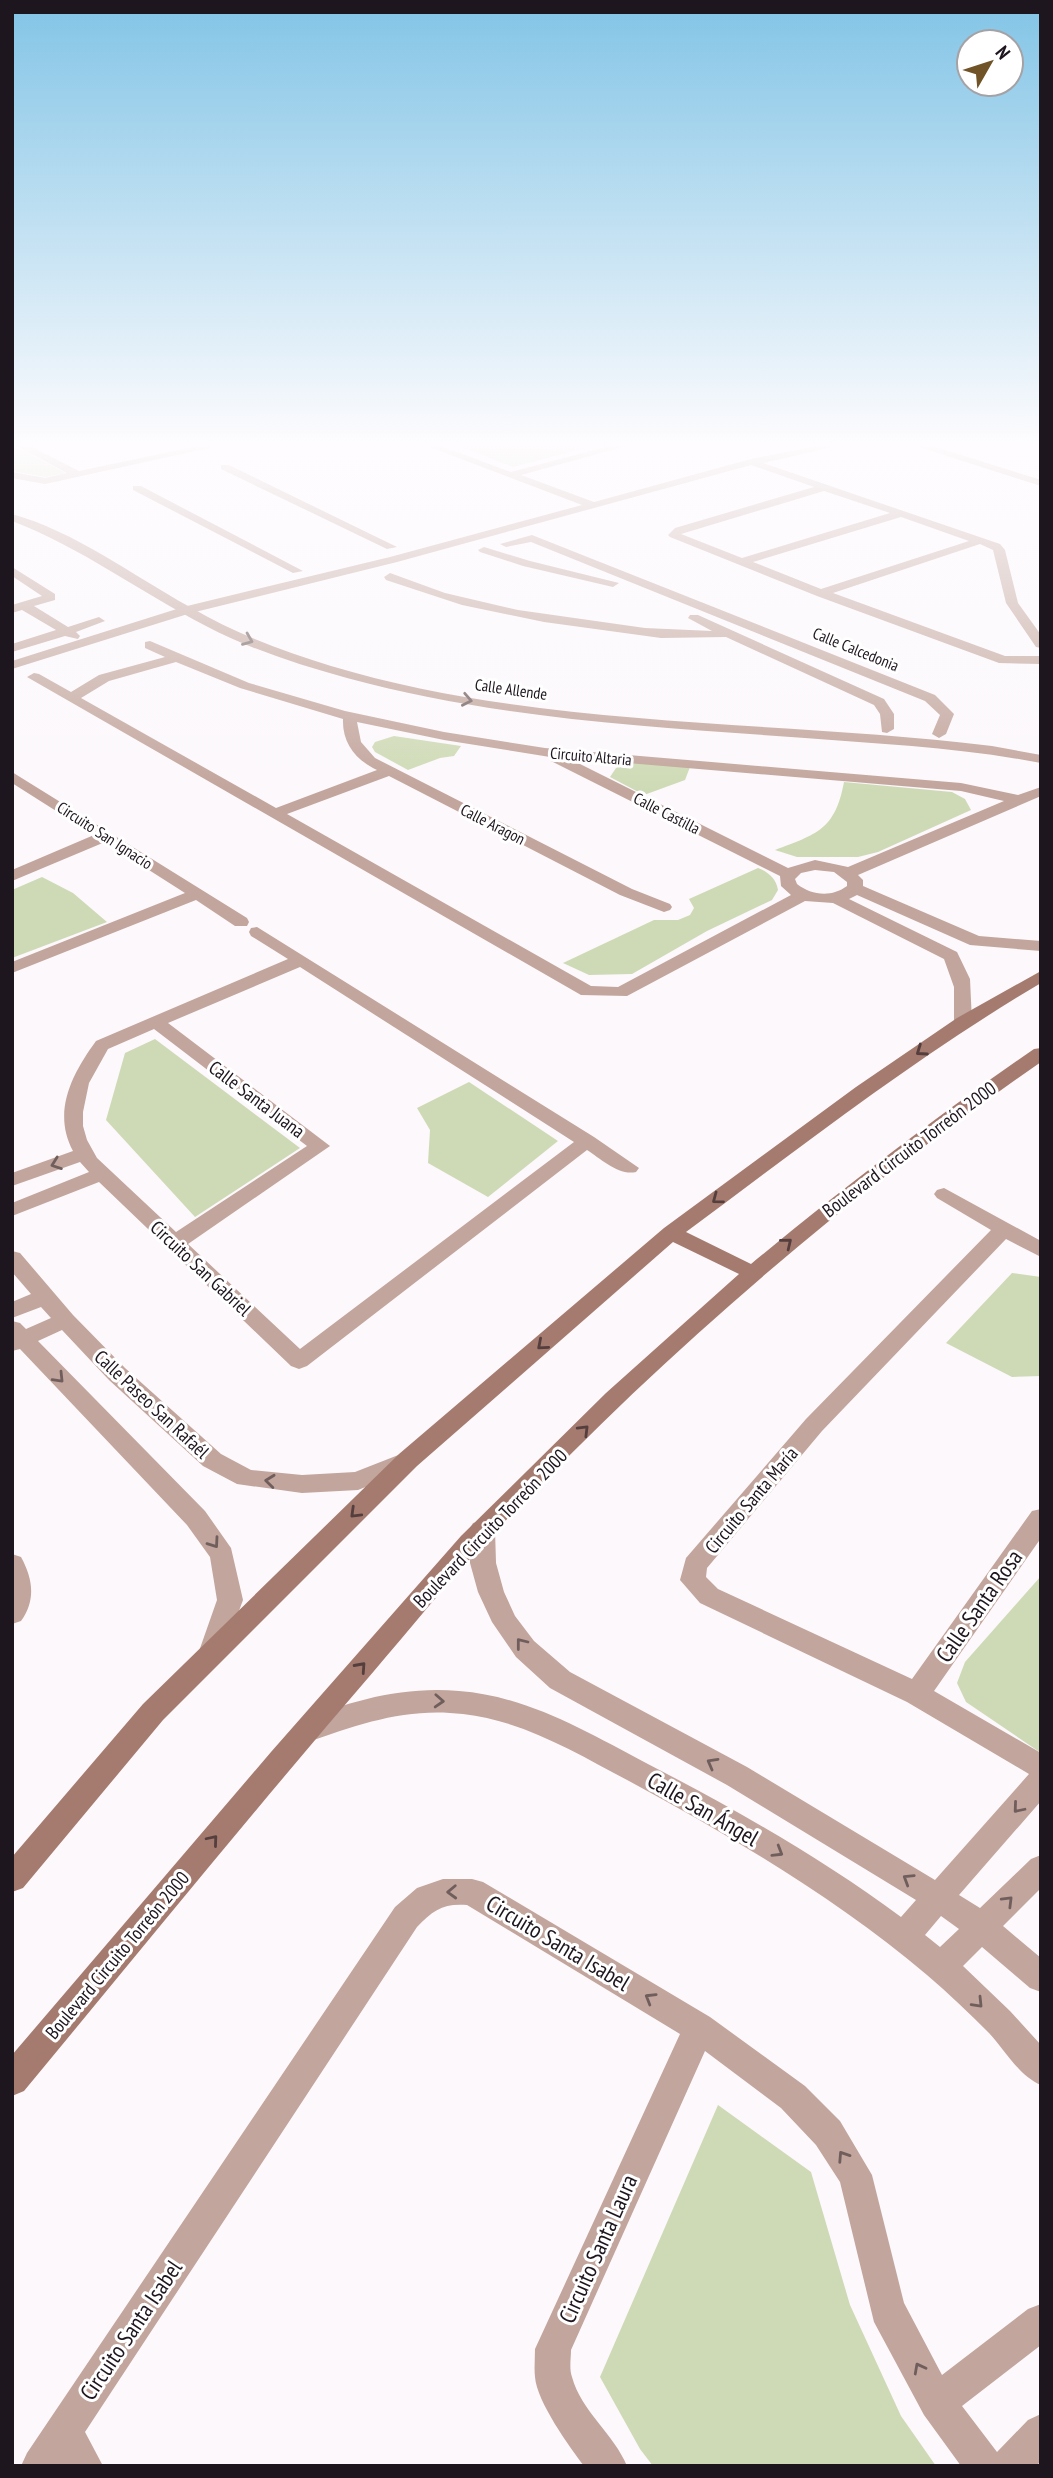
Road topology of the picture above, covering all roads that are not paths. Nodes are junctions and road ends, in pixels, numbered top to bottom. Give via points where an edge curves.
1 (101, 562) edge
2 (129, 562) edge
3 (280, 562) edge
4 (333, 562) edge
5 (379, 562) edge
6 (520, 562) edge
7 (589, 562) edge
8 (740, 562) edge
9 (916, 562) edge
10 (1002, 562) edge
11 (12, 570) edge
12 (145, 571) dead end
13 (298, 571) junction
14 (625, 576) junction
15 (390, 577) dead end
16 (610, 581) junction
17 (821, 593) junction
18 (172, 602) junction
19 (190, 604) junction
20 (207, 606) junction
21 (16, 609) edge
22 (751, 626) junction
23 (65, 631) junction
24 (728, 633) junction
25 (51, 636) junction
26 (83, 641) junction
27 (1041, 644) edge
28 (150, 645) dead end
29 (66, 646) junction
30 (12, 648) edge
31 (176, 658) junction
32 (1041, 660) edge
33 (12, 665) edge
34 (34, 677) dead end
35 (71, 698) junction
36 (350, 717) junction
37 (887, 729) junction
38 (939, 734) junction
39 (1041, 749) edge
40 (545, 752) junction
41 (1041, 759) edge
42 (389, 772) junction
43 (16, 781) edge
44 (1041, 790) edge
45 (1018, 800) junction
46 (274, 814) junction
47 (106, 836) junction
48 (789, 874) junction
49 (12, 876) edge
50 (851, 880) junction
51 (197, 894) junction
52 (804, 895) junction
53 (835, 898) junction
54 (664, 907) dead end
55 (906, 912) junction
56 (886, 922) junction
57 (976, 941) junction
58 (1041, 946) edge
59 (951, 956) junction
60 (301, 960) junction
61 (12, 968) edge
62 (1041, 975) edge
63 (154, 1021) junction
64 (963, 1021) junction
65 (1041, 1053) edge
66 (587, 1141) junction
67 (84, 1154) junction
68 (629, 1168) dead end
69 (103, 1174) junction
70 (12, 1180) edge
71 (944, 1194) dead end
72 (12, 1210) edge
73 (1004, 1229) junction
74 (671, 1233) junction
75 (174, 1243) junction
76 (1041, 1250) edge
77 (12, 1258) edge
78 (751, 1272) junction
79 (44, 1297) junction
80 (12, 1311) edge
81 (65, 1320) junction
82 (15, 1337) edge
83 (408, 1460) junction
84 (1041, 1518) edge
85 (482, 1530) junction
86 (12, 1564) edge
87 (12, 1614) edge
88 (211, 1654) junction
89 (917, 1694) junction
90 (303, 1733) junction
91 (1041, 1767) edge
92 (1041, 1781) edge
93 (1041, 1868) edge
94 (12, 1879) edge
95 (937, 1897) junction
96 (982, 1927) junction
97 (904, 1936) junction
98 (942, 1966) junction
99 (1041, 1978) edge
100 (699, 2028) junction
101 (1041, 2069) edge
102 (12, 2080) edge
103 (1041, 2322) edge
104 (937, 2402) junction
105 (62, 2432) junction
106 (1041, 2433) edge
107 (40, 2466) edge
108 (83, 2466) edge
109 (608, 2466) edge
110 (984, 2466) edge
111 (1010, 2466) edge

1 - 18 street, Calle Allende
2 - 12 street
3 - 13 street
4 - 13 street
5 - 20 street
6 - 16 street, Calle Calcedonia
7 - 14 street, Calle Calcedonia
8 - 17 street
9 - 17 street
10 - 27 street via 1012,603
11 - 21 street via 51,597
13 - 19 street
14 - 16 street
14 - 22 street, Calle Calcedonia
15 - 24 street via 443,597 554,621 678,635
16 - 24 street, Calle Calcedonia
17 - 32 street via 1004,660
18 - 19 street, Calle Allende
18 - 23 street
19 - 20 street, Calle Allende
19 - 26 street
19 -> 41 street, Calle Allende via 249,641 338,671 483,703 591,717 967,747
20 - 37 street, Calle Allende via 309,649 421,679 627,709
21 - 23 street
21 - 25 street
22 - 24 street
22 - 38 street, Calle Calcedonia via 930,698 947,714
23 - 25 street
23 - 26 street
24 - 37 street, Calle Calcedonia via 879,702 887,714
25 - 29 street
25 - 30 street
26 - 29 street
28 - 31 street, Circuito Altaria
29 - 33 street
31 - 35 street via 126,670
31 - 36 street, Circuito Altaria via 271,695
34 - 35 street
35 - 46 street
36 - 40 street, Circuito Altaria
36 - 42 street, Calle Aragon via 348,732 358,750
37 - 38 street, Calle Allende
38 - 39 street, Calle Allende
40 - 45 street, Circuito Altaria via 961,788
40 - 48 street, Calle Castilla
42 - 46 street
42 - 54 street, Calle Aragon
43 - 47 street, Circuito San Ignacio
44 - 45 street
45 - 50 street
46 - 52 street via 575,986 601,993 621,992
47 - 49 street
47 - 51 street, Circuito San Ignacio
48 - 50 street via 815,865 838,868
48 - 52 street via 789,886
50 - 53 street via 844,896
50 - 55 street
51 - 60 street, Circuito San Ignacio
51 - 61 street
52 - 53 street
53 - 56 street
55 - 56 street
55 - 57 street
56 - 59 street
57 - 58 street
57 - 59 street
59 - 64 street via 965,985
60 - 63 street, Circuito San Gabriel
60 - 66 street
62 - 64 main road
63 - 67 street, Circuito San Gabriel via 102,1045 86,1065 73,1120
63 - 75 street, Calle Santa Juana via 320,1146
64 -> 74 main road
78 -> 65 main road, Boulevard Circuito Torreón 2000 via 972,1098
66 - 68 street
66 - 75 street, Circuito San Gabriel via 299,1361
67 - 69 street, Circuito San Gabriel
67 -> 70 street
69 - 72 street
69 - 75 street, Circuito San Gabriel
71 - 73 street
73 - 76 street
73 - 89 street, Circuito Santa María via 814,1425 692,1570 693,1580 709,1596
74 - 78 main road
74 -> 83 main road
77 - 79 street, Calle Paseo San Rafaél
85 -> 78 main road, Boulevard Circuito Torreón 2000
79 - 80 street
79 - 81 street, Calle Paseo San Rafaél
81 - 82 street
83 -> 81 street, Calle Paseo San Rafaél via 358,1481 302,1484 246,1478 212,1460
82 -> 88 street via 196,1518 222,1555 230,1600
83 -> 88 main road
84 - 89 street, Calle Santa Rosa
90 -> 85 main road, Boulevard Circuito Torreón 2000
95 -> 85 street via 737,1776 560,1680 525,1649 505,1622 483,1563
86 - 87 street via 20,1586 18,1608
88 - 94 main road via 153,1712
89 - 91 street, Circuito Santa María
90 -> 97 street, Calle San Ángel via 344,1714 425,1700 484,1705 525,1717 696,1802
102 -> 90 main road, Boulevard Circuito Torreón 2000
92 -> 95 street
96 -> 93 street
95 - 96 street
95 - 97 street
96 - 98 street
96 - 99 street
97 - 98 street, Calle San Ángel
98 -> 101 street, Calle San Ángel
104 -> 100 street, Circuito Santa Isabel via 887,2309 855,2175 828,2133 793,2097
100 -> 105 street, Circuito Santa Isabel via 472,1892 447,1890 420,1902 398,1928
100 - 109 street, Circuito Santa Laura via 553,2349 553,2379 577,2426
103 - 104 street
104 - 110 street, Circuito Santa Isabel
105 - 107 street, Circuito Santa Isabel
105 - 108 street
106 - 111 street

